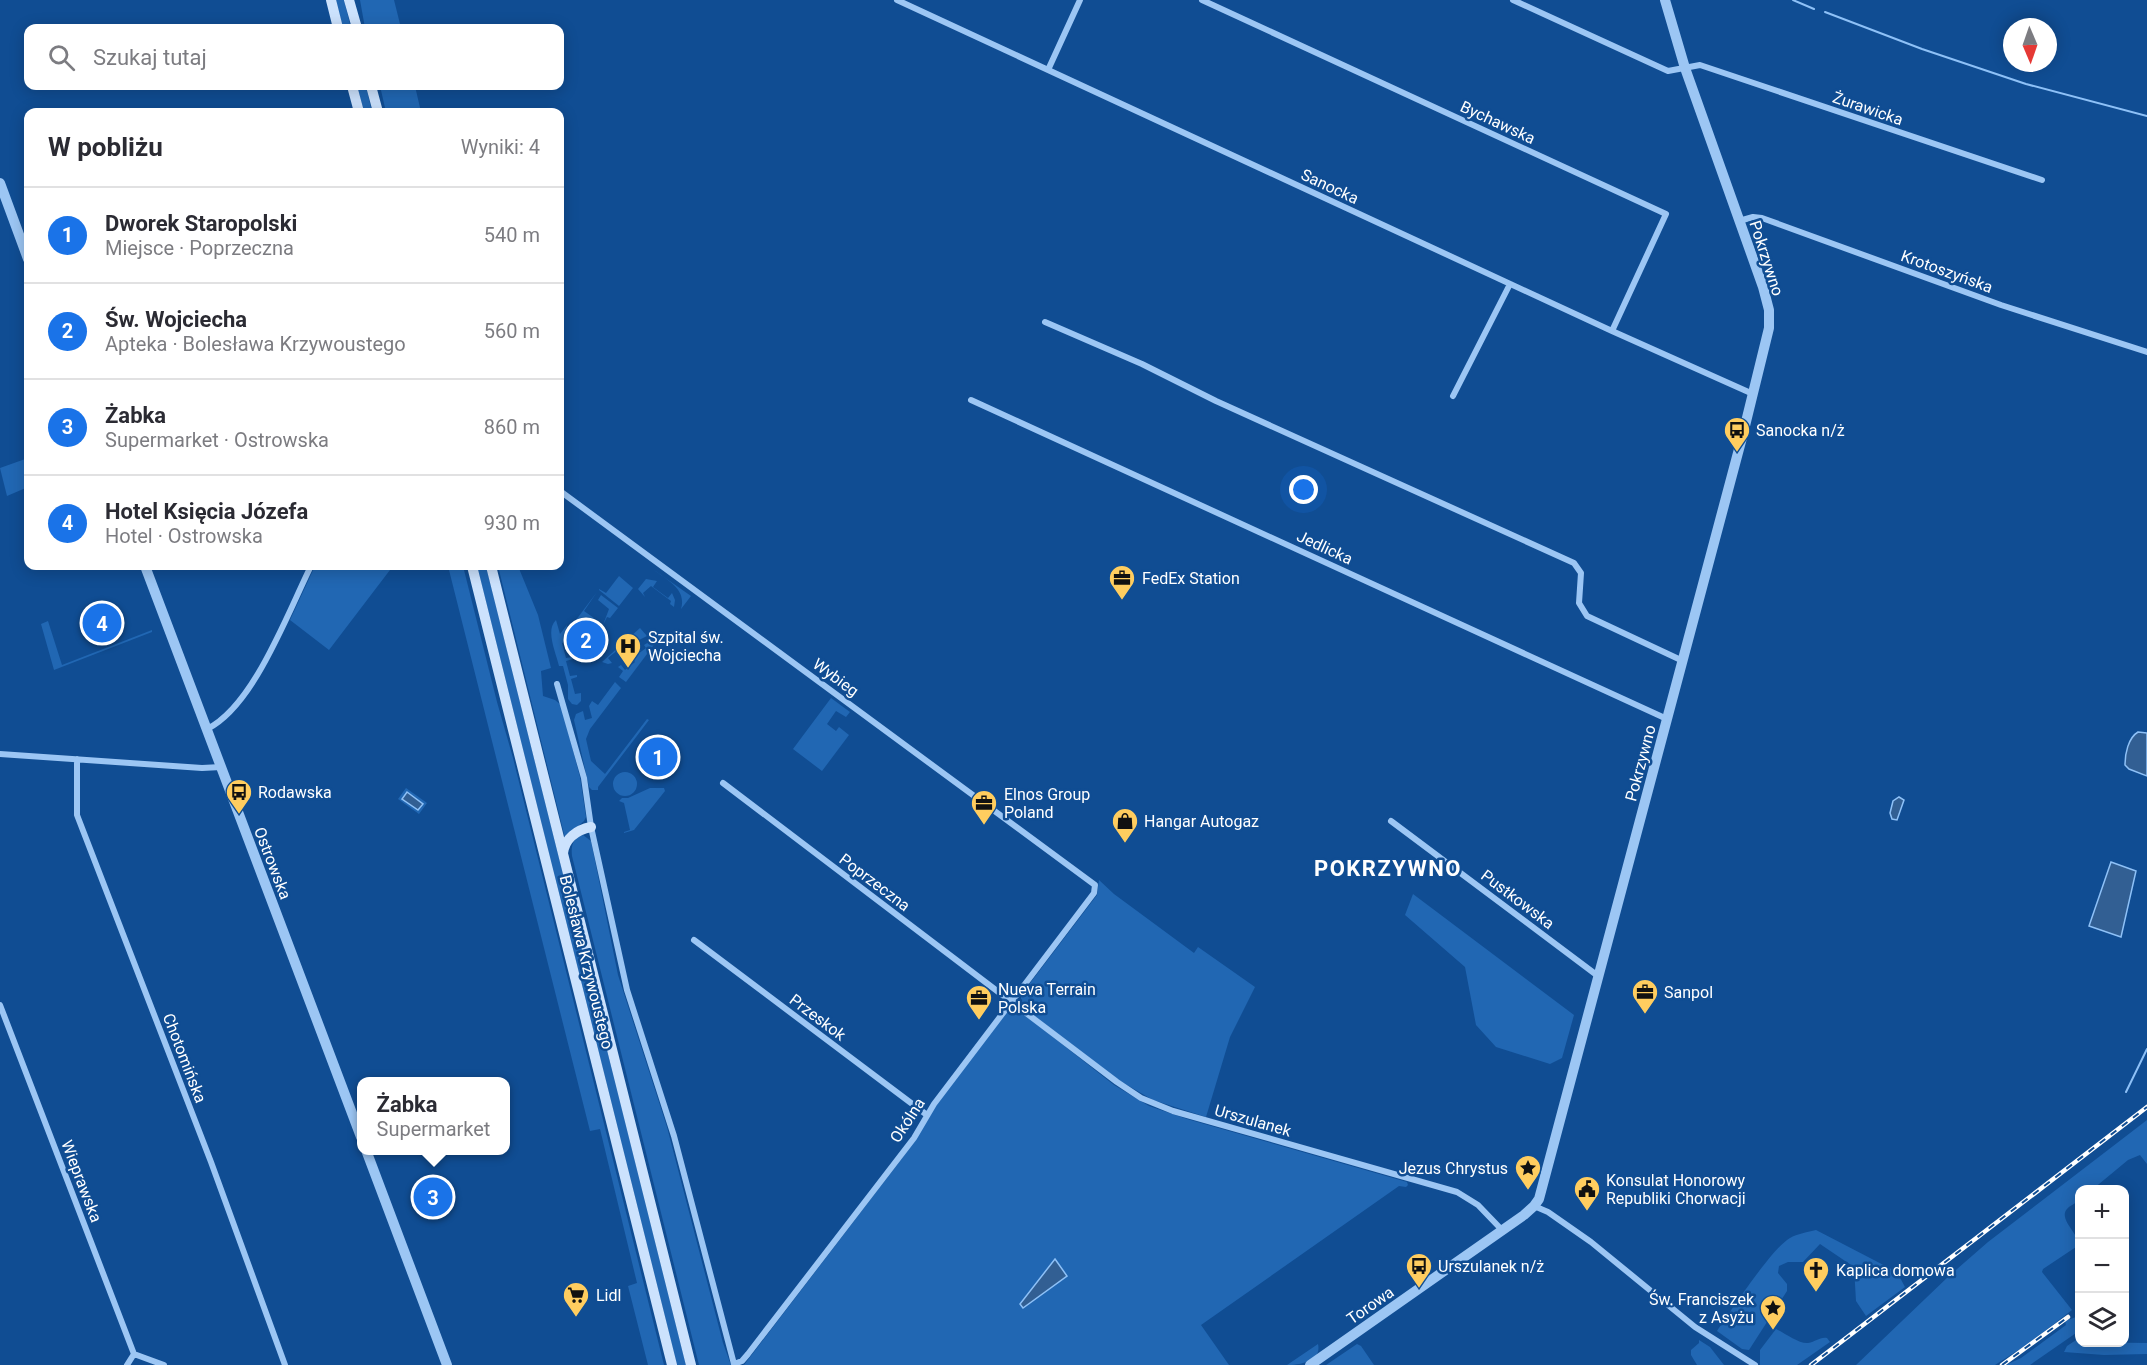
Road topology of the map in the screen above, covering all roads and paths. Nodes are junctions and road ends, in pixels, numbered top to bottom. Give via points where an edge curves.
1 (331, 0) edge
2 (350, 0) edge
3 (897, 0) edge
4 (1080, 0) edge
5 (1202, 0) edge
6 (1513, 0) edge
7 (1665, 0) edge
8 (337, 24) edge
9 (356, 24) edge
10 (1684, 68) junction
11 (1048, 70) junction
12 (353, 90) edge
13 (372, 90) edge
14 (358, 108) edge
15 (377, 108) edge
16 (2042, 180) dead end
17 (0, 183) edge
18 (1739, 220) junction
19 (24, 248) edge
20 (1510, 284) junction
21 (1045, 322) dead end
22 (1612, 331) junction
23 (2147, 352) edge
24 (1753, 394) junction
25 (1453, 396) dead end
26 (971, 400) dead end
27 (564, 494) edge
28 (147, 570) edge
29 (309, 570) edge
30 (473, 570) edge
31 (492, 570) edge
32 (1683, 661) junction
33 (557, 684) dead end
34 (1667, 719) junction
35 (207, 729) junction
36 (0, 754) edge
37 (77, 759) junction
38 (221, 767) junction
39 (723, 783) dead end
40 (1391, 821) dead end
41 (591, 827) junction
42 (563, 853) junction
43 (1095, 885) joint
44 (694, 940) dead end
45 (1599, 976) junction
46 (1011, 1002) junction
47 (0, 1005) edge
48 (927, 1115) junction
49 (357, 1126) edge
50 (368, 1155) edge
51 (1534, 1206) junction
52 (1502, 1230) junction
53 (134, 1354) junction
54 (734, 1364) edge
55 (127, 1365) edge
56 (164, 1365) edge
57 (285, 1365) edge
58 (447, 1365) edge
59 (672, 1365) edge
60 (691, 1365) edge
61 (1310, 1365) edge
62 (1755, 1365) edge

1 - 8 main road
2 - 9 main road
3 - 11 street, Sanocka
4 - 11 street
5 - 22 street, Bychawska via 1666,214
6 - 10 street via 1668,71
7 - 10 street, Pokrzywno
10 - 16 street, Żurawicka via 1700,65
10 - 18 street, Pokrzywno
11 - 20 street, Sanocka
12 - 14 main road
13 - 15 main road
17 - 19 street
18 - 23 street, Krotoszyńska via 1762,219 2001,305
18 - 24 street, Pokrzywno via 1770,318
20 - 22 street, Sanocka
20 - 25 street
21 - 32 street via 1574,563 1581,573 1579,603 1587,616
22 - 24 street, Sanocka
24 - 32 street, Pokrzywno
26 - 34 street, Jedlicka
27 - 43 street, Wybieg
28 - 35 street, Ostrowska
29 - 35 street via 258,674 225,718
30 - 59 main road, Bolesława Krzywoustego
31 - 42 main road, Bolesława Krzywoustego
32 - 34 street, Pokrzywno
33 - 41 street, Bolesława Krzywoustego via 584,778
34 - 45 street, Pokrzywno
35 - 38 street, Ostrowska
36 - 37 street
37 - 38 street
37 - 57 street, Chotomińska via 77,814
38 - 49 street, Ostrowska
39 - 46 street, Poprzeczna
40 - 45 street, Pustkowska
41 - 42 main road via 568,839
41 - 54 street, Bolesława Krzywoustego via 627,990 674,1136
42 - 60 main road, Bolesława Krzywoustego
43 - 46 street, Okólna via 1094,893
44 - 48 street, Przeskok
45 - 51 street, Pokrzywno via 1541,1194
46 - 48 street, Okólna
46 - 52 street, Urszulanek via 1117,1082 1153,1104 1457,1192 1478,1205
47 - 53 street, Wieprawska
48 - 54 street, Okólna via 914,1138 755,1345 742,1361
50 - 58 street
51 - 52 street, Torowa
51 - 62 street via 1591,1242 1688,1321
52 - 61 street, Torowa
53 - 55 street
53 - 56 street

